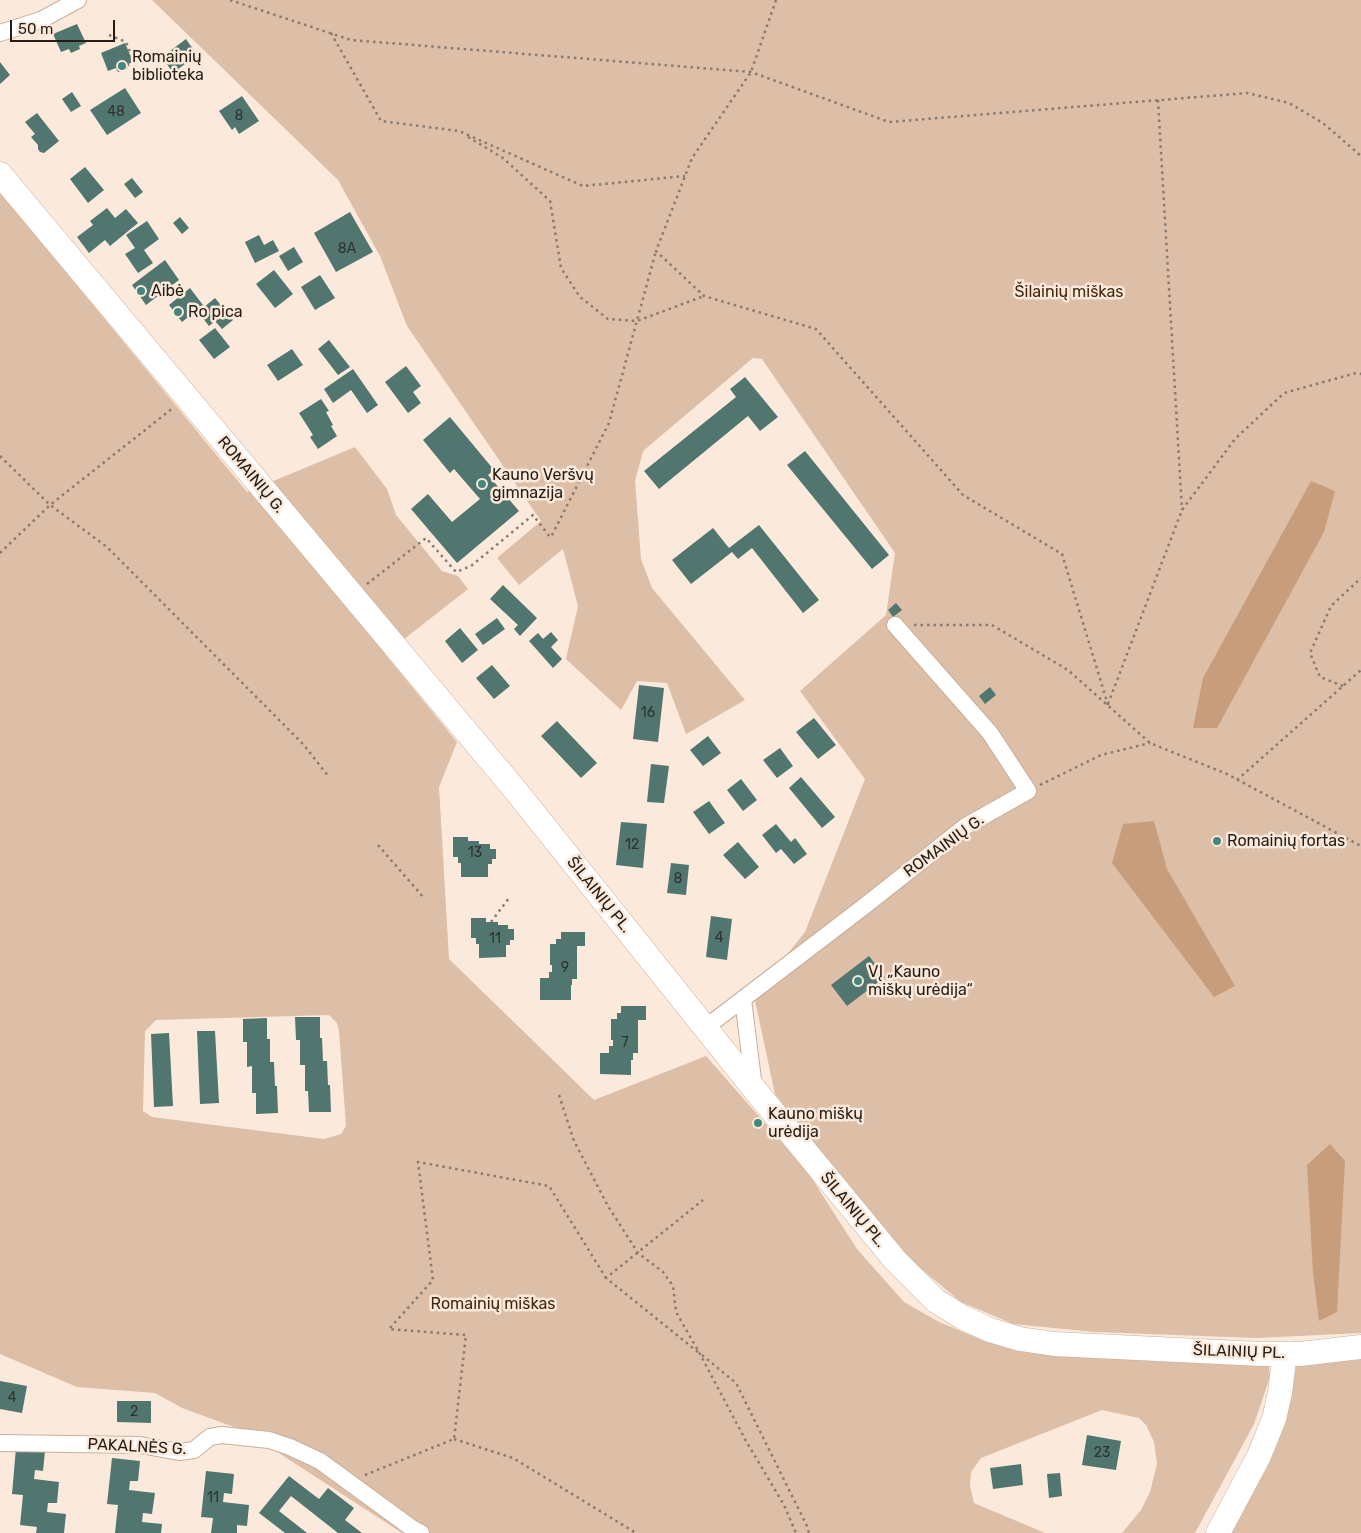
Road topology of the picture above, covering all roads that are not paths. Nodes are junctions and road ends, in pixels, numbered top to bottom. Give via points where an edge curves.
1 (78, 0) edge
2 (0, 33) edge
3 (0, 174) edge
4 (895, 625) road end
5 (503, 776) joint
6 (743, 999) junction
7 (705, 1028) junction
8 (755, 1090) junction
9 (1361, 1347) edge
10 (1283, 1354) junction
11 (0, 1443) edge
12 (421, 1533) edge
13 (1218, 1533) edge

1 - 2 street via 41,20
3 - 5 main road, ROMAINIŲ G.
4 - 6 street, ROMAINIŲ G. via 990,733 1028,791 966,826
5 - 7 main road, ŠILAINIŲ PL.
6 - 7 street, ROMAINIŲ G.
6 - 8 street
7 - 8 main road, ŠILAINIŲ PL.
8 - 10 main road, ŠILAINIŲ PL. via 895,1260 936,1301 962,1317 1020,1339 1054,1344
9 - 10 main road, ŠILAINIŲ PL.
10 - 13 main road via 1274,1419 1259,1456
11 - 12 street, PAKALNĖS G. via 140,1445 179,1452 194,1450 210,1437 222,1435 269,1440 320,1461

